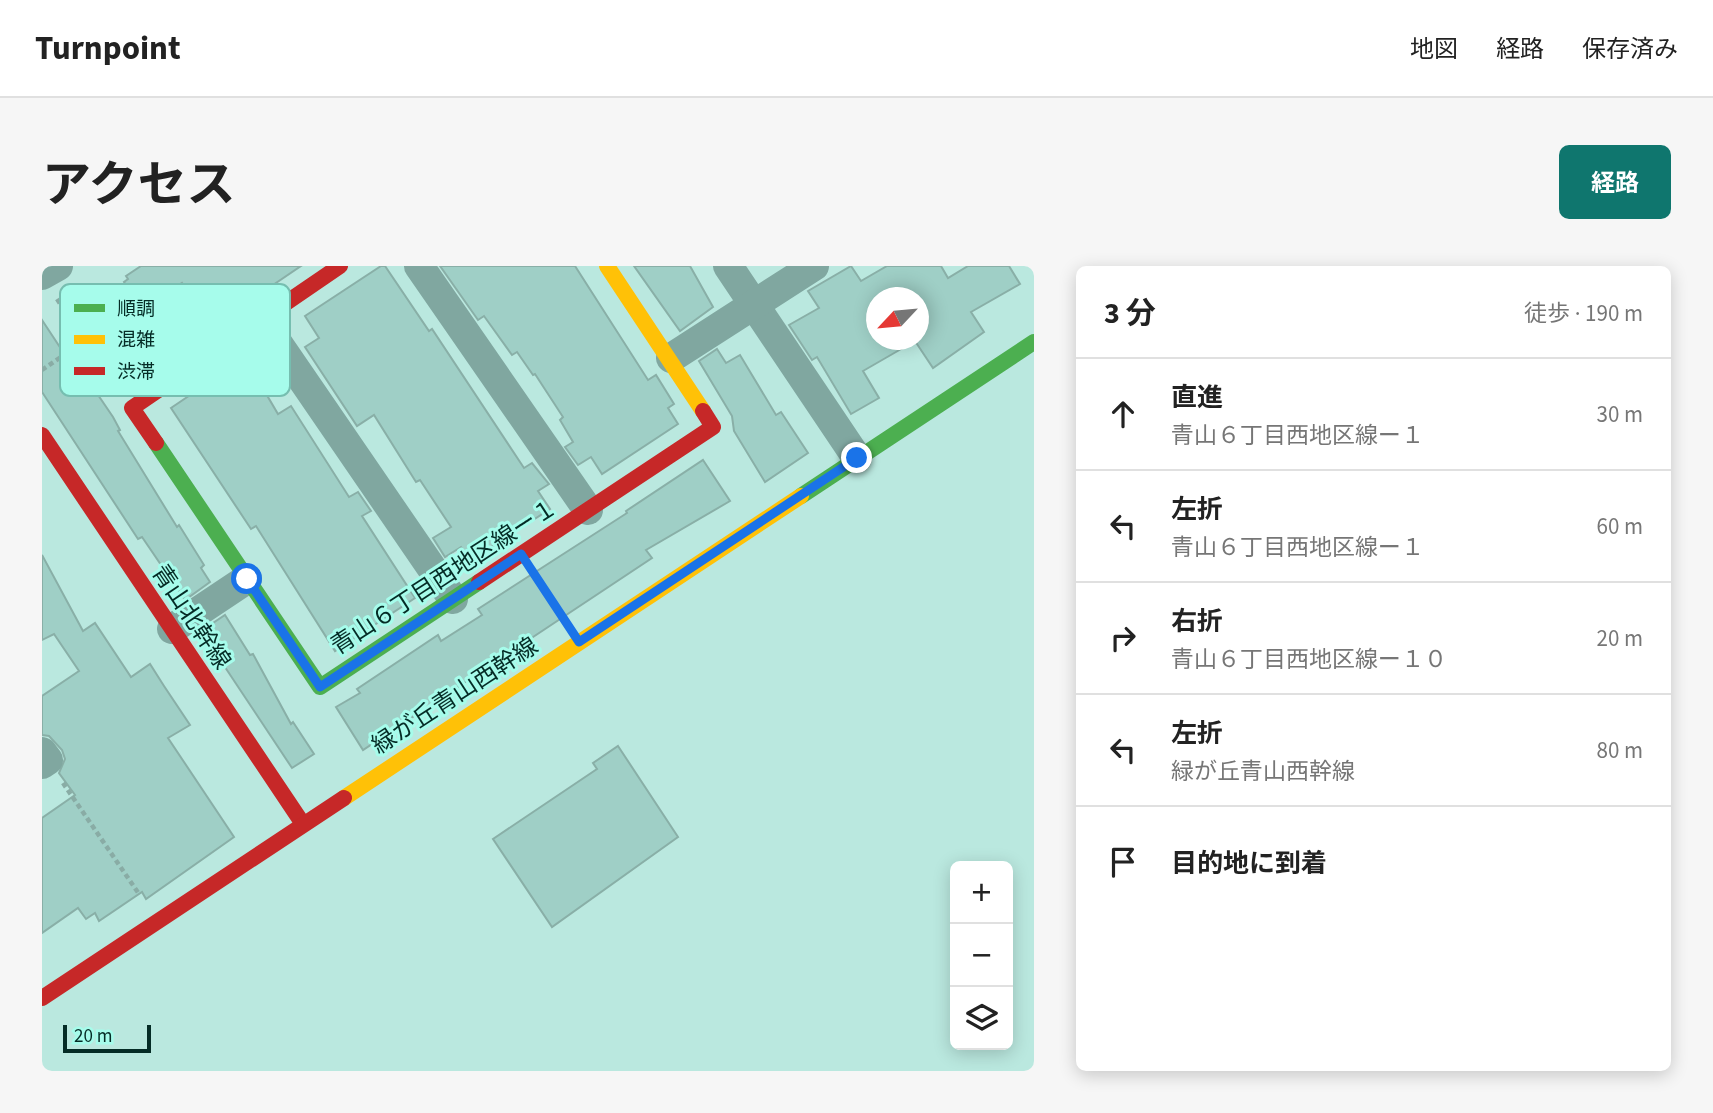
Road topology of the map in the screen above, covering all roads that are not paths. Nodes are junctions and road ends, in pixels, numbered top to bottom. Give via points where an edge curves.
1 (58, 266) edge
2 (340, 266) edge
3 (419, 266) edge
4 (607, 266) edge
5 (728, 266) edge
6 (814, 266) edge
7 (42, 275) edge
8 (290, 300) edge
9 (754, 305) junction
10 (1034, 342) edge
11 (671, 358) junction
12 (290, 361) edge
13 (149, 396) edge
14 (42, 435) edge
15 (857, 458) junction
16 (588, 510) junction
17 (247, 579) junction
18 (453, 599) junction
19 (172, 629) junction
20 (303, 824) junction
21 (42, 998) edge

1 - 7 street
2 - 8 street
3 - 16 street
4 - 11 street, 青山６丁目西地区線ー１
5 - 9 street
6 - 9 street
9 - 11 street
9 - 15 street
10 - 15 street, 緑が丘青山西幹線
11 - 16 street, 青山６丁目西地区線ー１ via 712,428
12 - 18 street
13 - 17 street, 青山６丁目西地区線ー１ via 132,408
14 - 19 street, 青山北幹線
15 - 20 street, 緑が丘青山西幹線
16 - 18 street, 青山６丁目西地区線ー１
17 - 18 street, 青山６丁目西地区線ー１ via 320,687
17 - 19 street
19 - 20 street, 青山北幹線
20 - 21 street, 緑が丘青山西幹線

